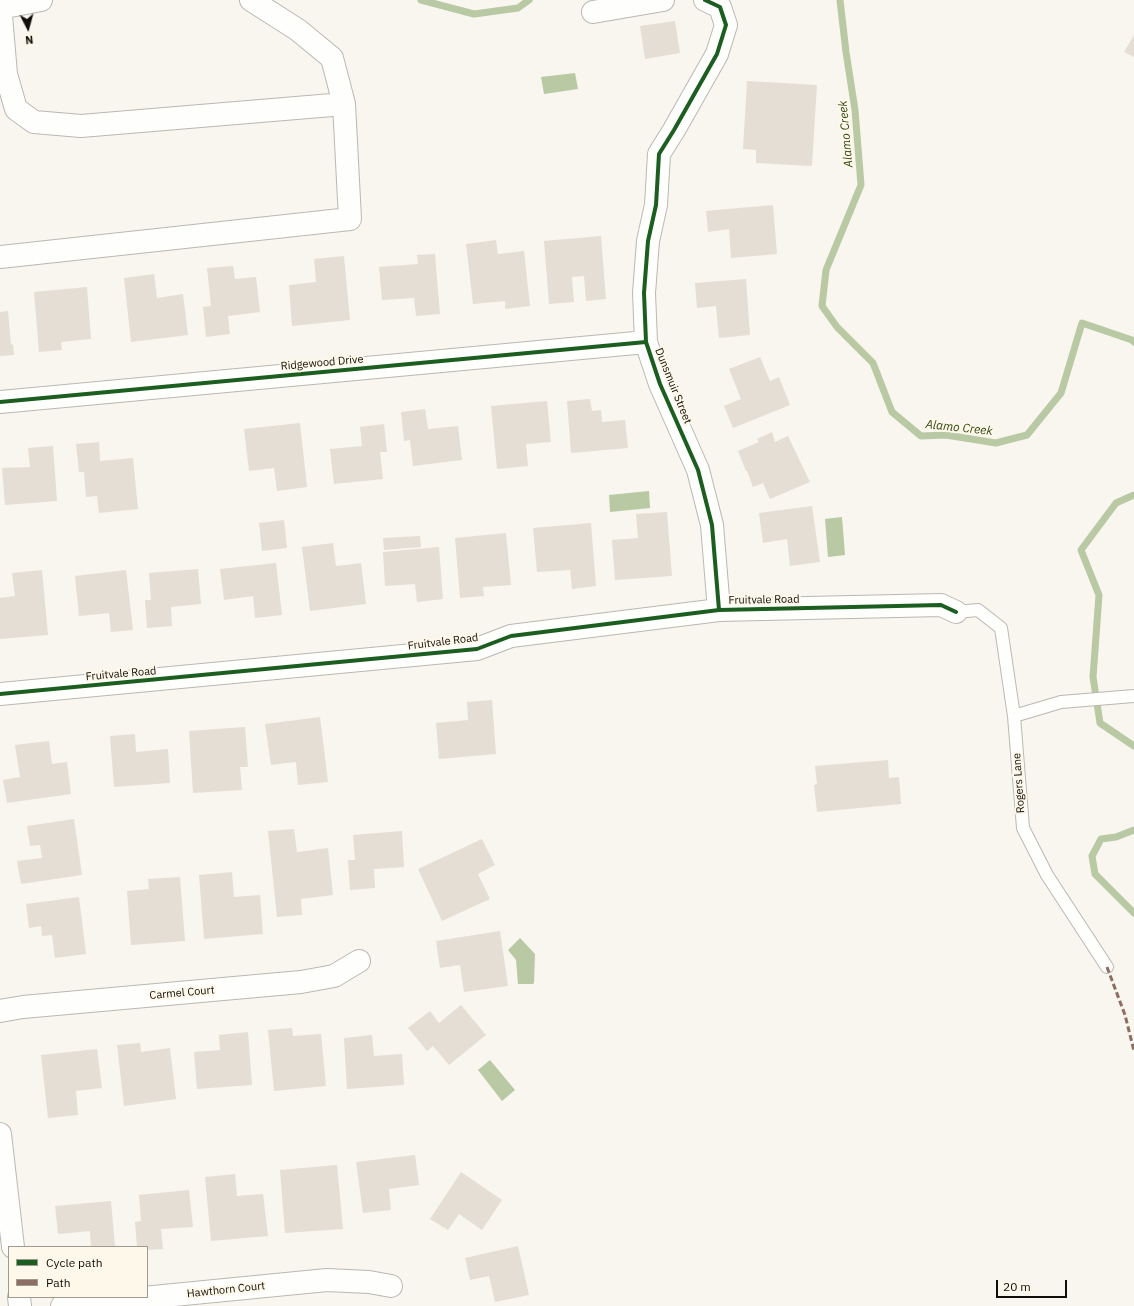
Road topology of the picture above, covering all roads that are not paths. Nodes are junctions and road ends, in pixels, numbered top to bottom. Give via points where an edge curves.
1 (41, 0) edge
2 (251, 0) edge
3 (664, 0) edge
4 (705, 0) edge
5 (0, 4) edge
6 (0, 8) edge
7 (593, 12) dead end
8 (344, 104) junction
9 (0, 257) edge
10 (646, 342) junction
11 (0, 402) edge
12 (719, 610) junction
13 (956, 612) joint
14 (0, 694) edge
15 (1134, 696) edge
16 (1014, 716) junction
17 (359, 961) dead end
18 (1107, 966) dead end
19 (0, 1011) edge
20 (0, 1134) edge
21 (13, 1246) edge
22 (391, 1286) dead end
23 (144, 1298) edge
24 (148, 1298) edge
25 (62, 1306) edge

1 - 6 street
2 - 8 street via 298,30 332,58
3 - 7 street
4 - 10 street, Dunsmuir Street via 720,7 726,25 717,54 658,154 656,205 648,241 644,293
5 - 6 street
6 - 8 street via 6,74 16,109 34,122 81,126
8 - 9 street via 350,219
10 - 11 street, Ridgewood Drive
10 - 12 street, Dunsmuir Street via 660,384 698,470 712,525
12 - 13 street, Fruitvale Road via 941,605
12 - 14 street, Fruitvale Road via 511,636 477,649
13 - 16 lane, Rogers Lane via 978,610 1001,628
15 - 16 lane via 1061,702
16 - 18 lane, Rogers Lane via 1023,828 1047,875
17 - 19 street, Carmel Court via 334,976 300,982
20 - 21 street
22 - 24 street, Hawthorn Court via 327,1280
23 - 25 street, Hawthorn Court

